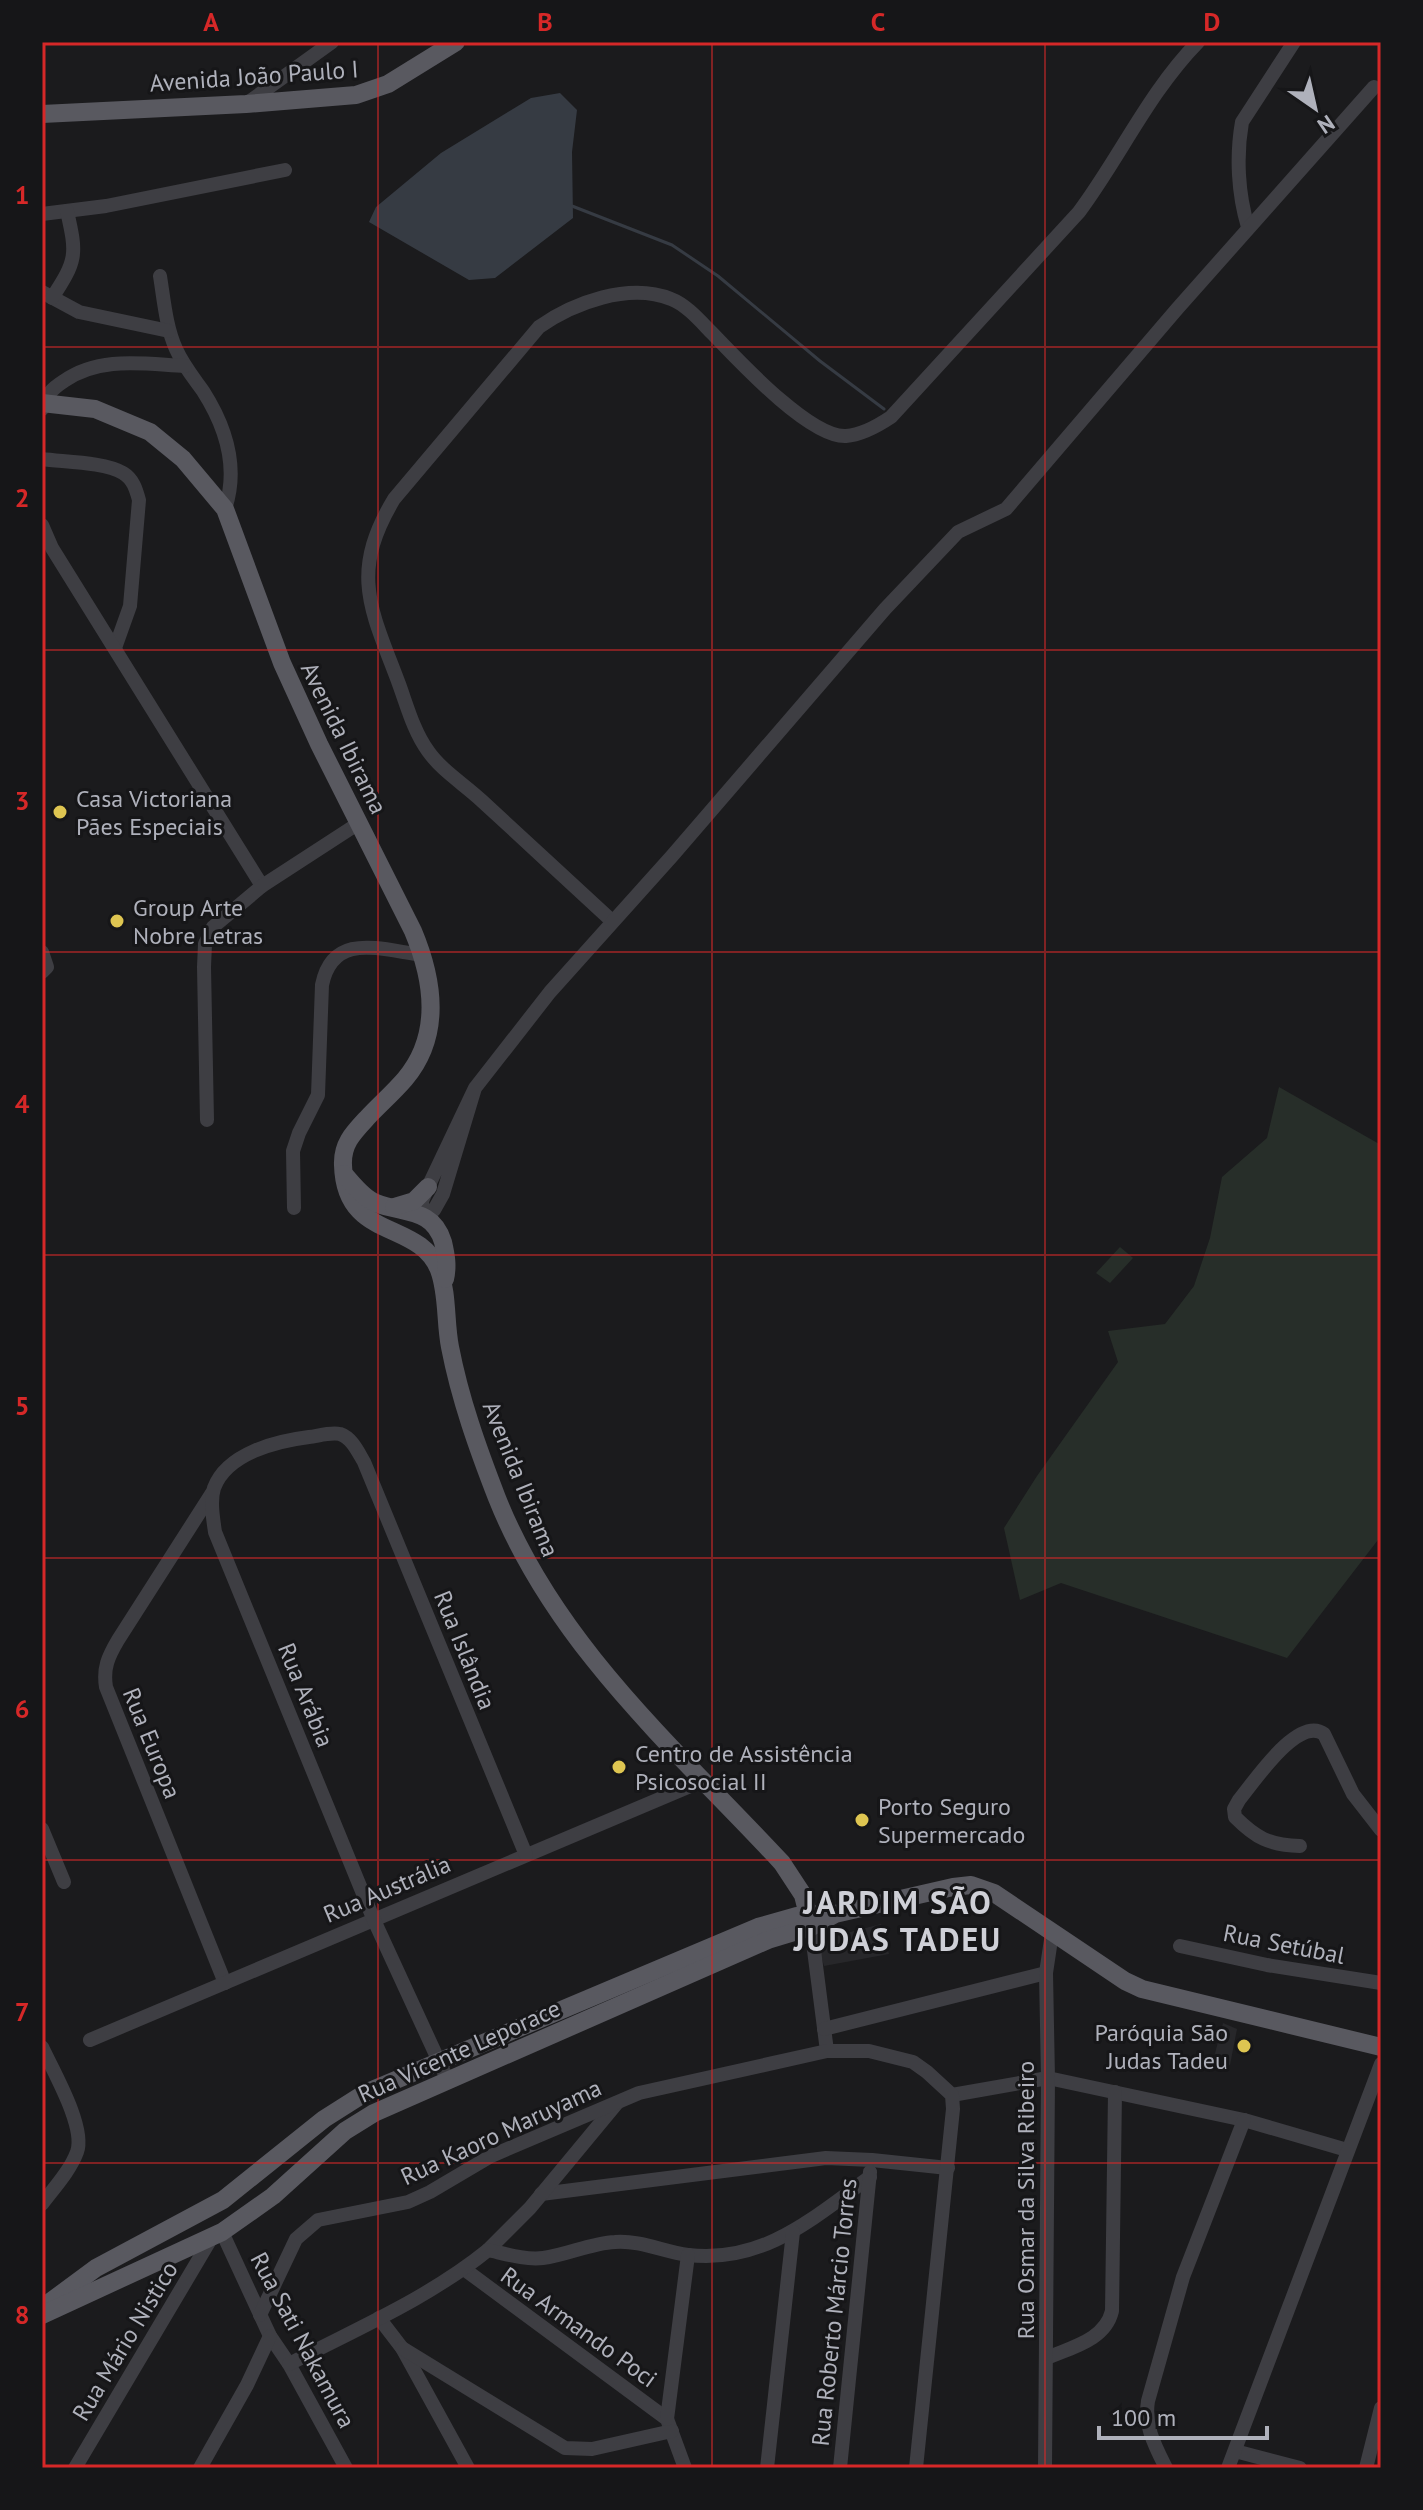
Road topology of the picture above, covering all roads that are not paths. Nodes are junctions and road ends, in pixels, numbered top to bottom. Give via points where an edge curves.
1 (332, 42) edge
2 (456, 42) edge
3 (1198, 42) edge
4 (1294, 42) edge
5 (1374, 87) dead end
6 (246, 104) junction
7 (42, 114) edge
8 (285, 170) dead end
9 (67, 211) junction
10 (42, 214) edge
11 (1248, 227) junction
12 (160, 276) dead end
13 (47, 295) edge
14 (169, 331) junction
15 (185, 366) junction
16 (42, 403) edge
17 (42, 409) edge
18 (42, 459) edge
19 (225, 509) junction
20 (42, 525) edge
21 (115, 648) junction
22 (359, 823) junction
23 (262, 886) junction
24 (612, 921) junction
25 (42, 952) edge
26 (423, 955) junction
27 (42, 972) edge
28 (475, 1088) junction
29 (207, 1120) dead end
30 (344, 1174) junction
31 (428, 1187) junction
32 (394, 1207) junction
33 (294, 1208) dead end
34 (423, 1215) junction
35 (393, 1232) junction
36 (430, 1254) junction
37 (444, 1287) junction
38 (214, 1489) junction
39 (702, 1781) junction
40 (42, 1829) edge
41 (1381, 1830) edge
42 (1300, 1846) dead end
43 (526, 1855) junction
44 (64, 1882) dead end
45 (373, 1918) junction
46 (810, 1920) junction
47 (1052, 1933) junction
48 (1180, 1946) dead end
49 (1046, 1973) junction
50 (225, 1983) junction
51 (1381, 1983) edge
52 (824, 2029) junction
53 (90, 2040) dead end
54 (42, 2047) edge
55 (1381, 2047) edge
56 (827, 2051) junction
57 (439, 2060) junction
58 (1381, 2064) edge
59 (1048, 2078) junction
60 (448, 2081) junction
61 (1115, 2092) junction
62 (952, 2095) junction
63 (620, 2099) junction
64 (1244, 2120) junction
65 (1347, 2150) junction
66 (872, 2160) junction
67 (948, 2168) junction
68 (870, 2177) junction
69 (541, 2194) junction
70 (42, 2204) edge
71 (793, 2232) junction
72 (217, 2234) junction
73 (488, 2250) junction
74 (688, 2255) junction
75 (96, 2268) junction
76 (464, 2269) junction
77 (104, 2287) junction
78 (43, 2314) edge
79 (260, 2315) junction
80 (379, 2318) junction
81 (270, 2336) junction
82 (402, 2348) junction
83 (1047, 2358) junction
84 (289, 2364) junction
85 (434, 2369) junction
86 (422, 2386) junction
87 (1381, 2408) edge
88 (670, 2425) junction
89 (1235, 2451) junction
90 (75, 2468) edge
91 (200, 2468) edge
92 (346, 2468) edge
93 (468, 2468) edge
94 (685, 2468) edge
95 (767, 2468) edge
96 (840, 2468) edge
97 (916, 2468) edge
98 (1045, 2468) edge
99 (1166, 2468) edge
100 (1228, 2468) edge
101 (1300, 2468) edge
102 (1366, 2468) edge

1 - 6 street
2 - 6 main road, Avenida João Paulo I via 372,91
3 - 24 street via 1152,99 1079,212 881,424 847,436 815,427 672,299 634,294 591,299 539,327 394,499 380,521 367,585 373,616 418,736 441,767
4 - 11 street via 1242,122 1241,203
5 - 11 street
6 - 7 main road, Avenida João Paulo I
8 - 9 street
9 - 10 street
9 - 13 street via 73,261
11 - 24 street via 1006,509 958,532
12 - 14 street
13 - 14 street via 79,312
14 - 15 street
15 - 16 street via 94,366 55,387
15 - 19 street via 216,413 228,443 232,483
16 - 17 street
16 - 19 main road, Avenida Ibirama via 95,409 150,432 183,459
18 - 21 street via 112,468 125,474 136,489 130,606
19 - 22 main road, Avenida Ibirama via 282,663
20 - 21 street
21 - 23 street
22 - 23 street
22 - 26 main road, Avenida Ibirama
23 - 29 street via 213,927 205,944
24 - 28 street
25 - 27 street via 47,967
26 - 30 main road, Avenida Ibirama via 433,1005 422,1052 406,1078 348,1139
26 - 33 street via 359,948 345,949 330,961 322,985 318,1095 293,1151
28 - 31 street
28 - 34 street via 443,1194 434,1210
30 - 32 main road via 371,1201
30 - 35 main road via 346,1190 360,1213
31 - 32 main road via 414,1201
31 - 34 street
32 - 34 main road
34 - 35 main road
34 - 36 main road, Avenida Ibirama
34 - 37 main road, Avenida Ibirama via 437,1227 444,1245
35 - 36 main road
36 - 37 main road, Avenida Ibirama
37 - 39 main road, Avenida Ibirama via 460,1391 498,1500 527,1562 602,1673
38 - 43 street, Rua Islândia via 242,1458 281,1441 338,1434 353,1444
38 - 45 street, Rua Arábia via 215,1532
38 - 50 street, Rua Europa via 107,1658 104,1676
39 - 43 street, Rua Austrália
39 - 46 main road, Avenida Ibirama via 782,1863 803,1895
40 - 44 street
41 - 42 street via 1353,1794 1324,1734 1303,1731 1287,1743 1234,1809 1235,1817 1258,1838
43 - 45 street, Rua Austrália
45 - 50 street, Rua Austrália
45 - 57 street, Rua Arábia
46 - 47 main road, Rua Vicente Leporace via 971,1885 1002,1897
46 - 52 street
46 - 57 main road via 761,1926
46 - 60 main road, Rua Vicente Leporace
47 - 49 street, Rua Osmar da Silva Ribeiro
47 - 55 main road, Rua Vicente Leporace via 1142,1989
48 - 51 street, Rua Setúbal
49 - 52 street
49 - 59 street, Rua Osmar da Silva Ribeiro
50 - 53 street, Rua Austrália
52 - 56 street
54 - 70 street via 79,2143 67,2171
56 - 62 street, Rua Kaoro Maruyama via 869,2051 913,2062
56 - 63 street, Rua Kaoro Maruyama
57 - 60 street, Rua Arábia
57 - 75 main road via 365,2093 223,2200
58 - 65 street
59 - 61 street
59 - 62 street
59 - 83 street, Rua Osmar da Silva Ribeiro
60 - 72 main road, Rua Vicente Leporace via 345,2131 263,2204
61 - 64 street
61 - 83 street via 1109,2325
62 - 67 street
63 - 69 street
63 - 79 street, Rua Kaoro Maruyama via 491,2156 408,2202 318,2220 296,2239
64 - 65 street
64 - 99 street via 1183,2277 1148,2401 1148,2427
65 - 89 street
66 - 67 street
66 - 68 street, Rua Roberto Márcio Torres
66 - 69 street via 826,2158
67 - 97 street
68 - 71 street
68 - 96 street, Rua Roberto Márcio Torres
69 - 73 street
71 - 74 street via 772,2244 730,2255
71 - 95 street
72 - 77 main road, Rua Vicente Leporace
72 - 79 street, Rua Sati Nakamura
72 - 90 street, Rua Mário Nistico
73 - 74 street via 541,2258 615,2242
73 - 76 street
74 - 88 street, Rua Armando Poci
75 - 77 main road via 93,2279
75 - 78 main road
76 - 80 street
76 - 88 street, Rua Armando Poci
77 - 78 main road, Rua Vicente Leporace
79 - 81 street, Rua Sati Nakamura
80 - 82 street
80 - 84 street
81 - 84 street, Rua Sati Nakamura
81 - 91 street
82 - 85 street
82 - 86 street
83 - 98 street, Rua Osmar da Silva Ribeiro
84 - 92 street, Rua Sati Nakamura
85 - 86 street
85 - 88 street via 565,2448 592,2449
86 - 93 street
87 - 102 street
88 - 94 street, Rua Armando Poci
89 - 100 street
89 - 101 street

